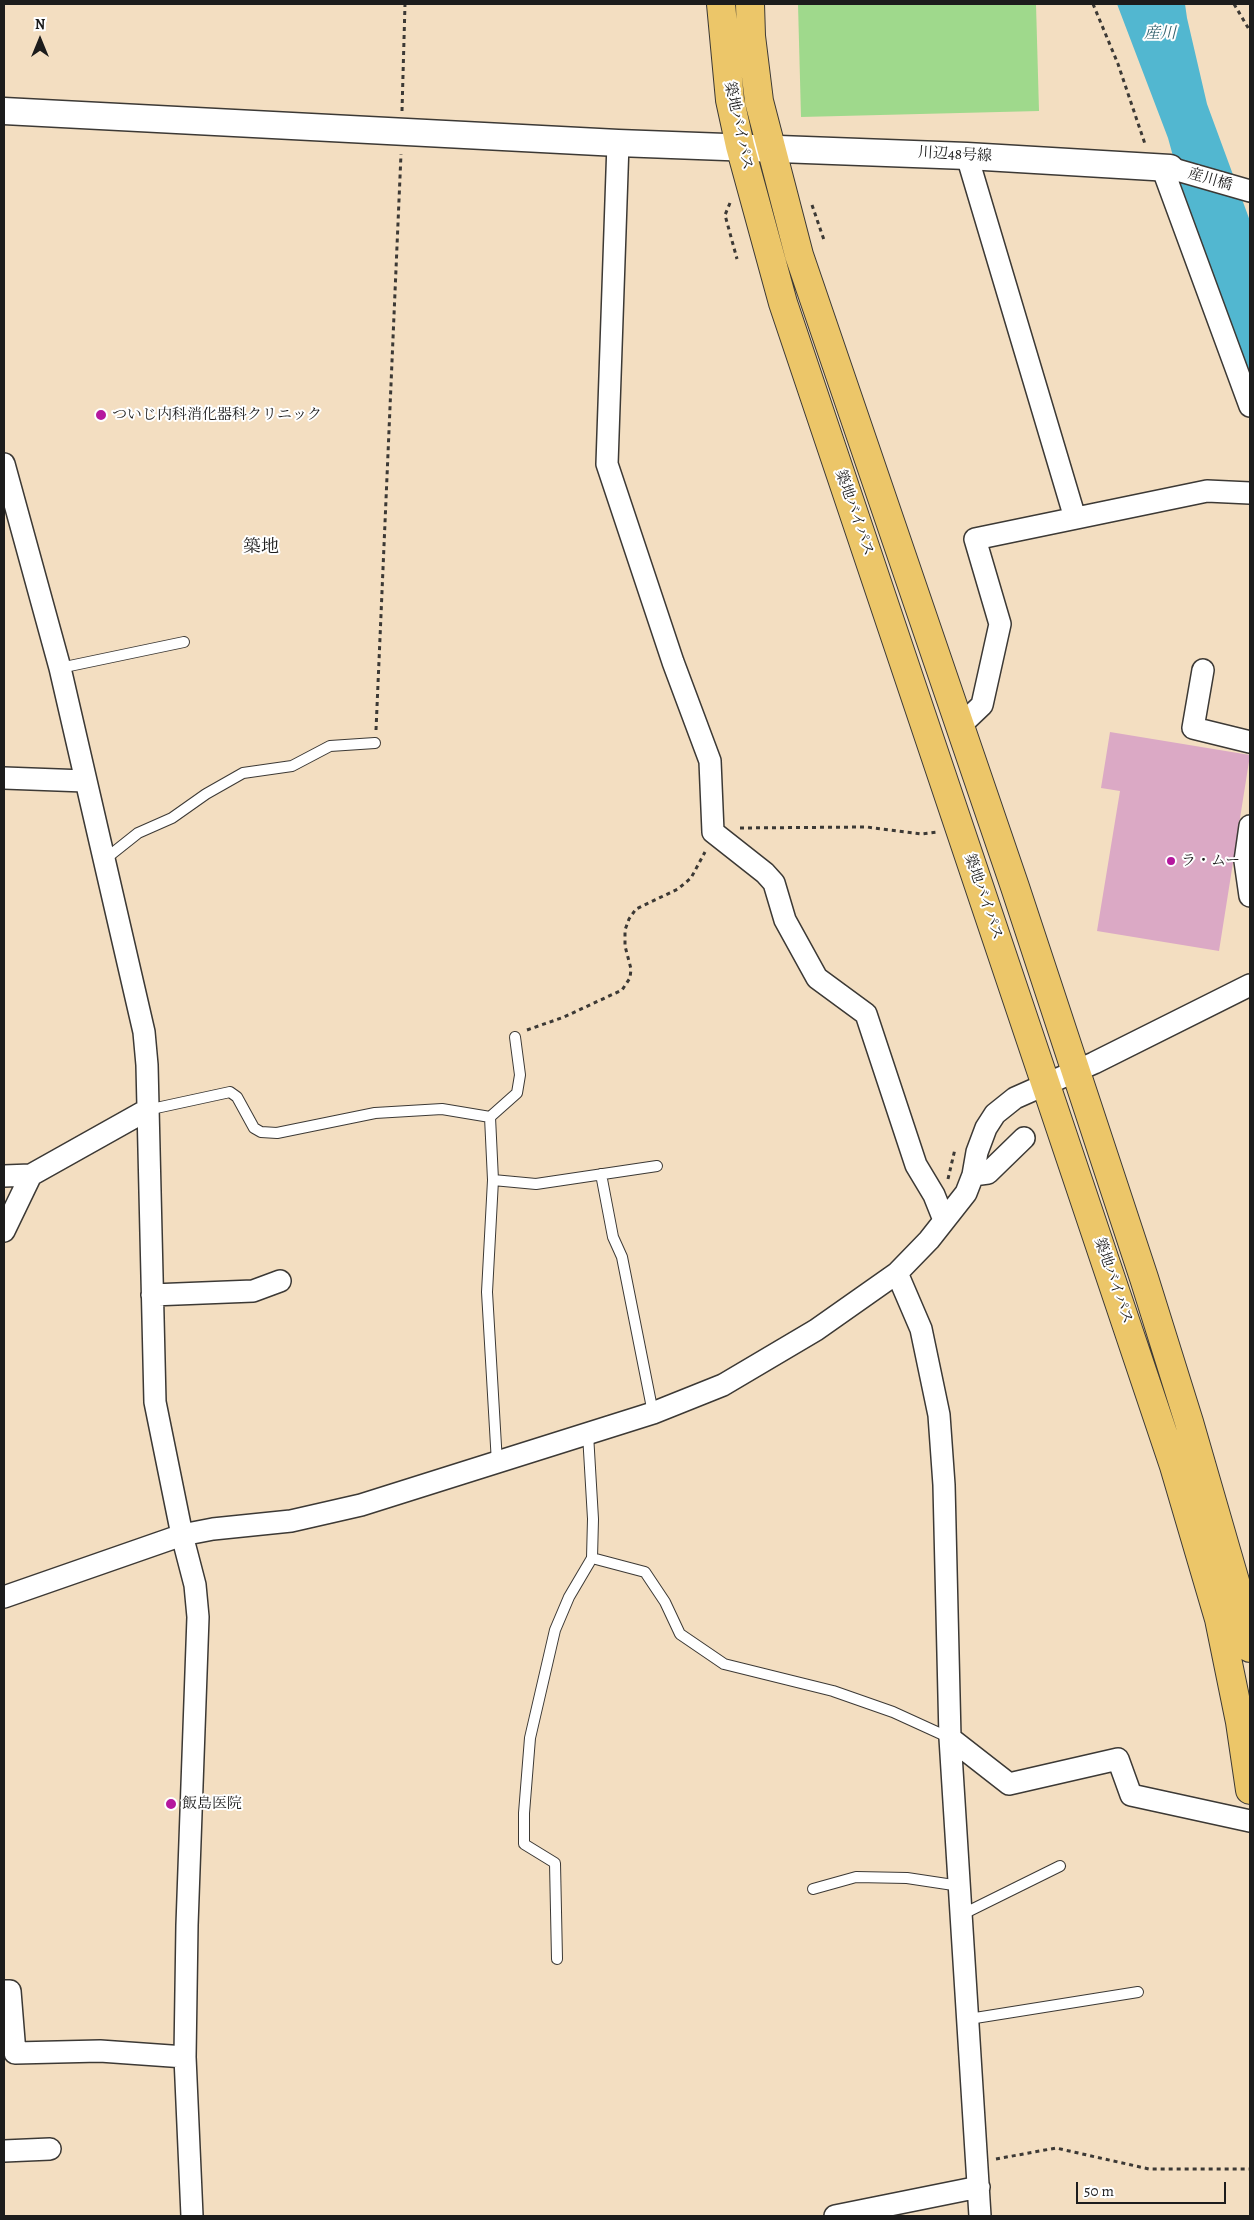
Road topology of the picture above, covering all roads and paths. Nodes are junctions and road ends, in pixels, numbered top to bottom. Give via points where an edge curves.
1 (405, 4) edge
2 (721, 4) edge
3 (750, 4) edge
4 (1092, 4) edge
5 (1234, 4) edge
6 (1250, 31) edge
7 (4, 111) edge
8 (402, 132) junction
9 (618, 143) junction
10 (740, 146) junction
11 (770, 147) junction
12 (967, 156) junction
13 (1161, 167) junction
14 (1250, 191) edge
15 (732, 199) dead end
16 (812, 204) dead end
17 (824, 240) dead end
18 (737, 259) dead end
19 (1250, 406) edge
20 (4, 464) edge
21 (1250, 493) edge
22 (1075, 518) junction
23 (184, 642) dead end
24 (60, 668) junction
25 (1203, 670) dead end
26 (960, 726) junction
27 (1250, 742) edge
28 (375, 743) joint
29 (4, 778) edge
30 (85, 781) junction
31 (959, 825) junction
32 (1250, 826) edge
33 (713, 832) junction
34 (104, 860) junction
35 (1250, 896) edge
36 (1250, 986) edge
37 (515, 1037) joint
38 (1076, 1072) junction
39 (1047, 1085) junction
40 (147, 1110) junction
41 (490, 1117) junction
42 (1024, 1138) dead end
43 (657, 1166) dead end
44 (601, 1174) junction
45 (30, 1175) junction
46 (973, 1175) junction
47 (4, 1176) edge
48 (493, 1180) junction
49 (944, 1220) junction
50 (4, 1231) edge
51 (898, 1273) junction
52 (280, 1281) dead end
53 (152, 1295) junction
54 (652, 1413) junction
55 (588, 1434) junction
56 (497, 1463) junction
57 (182, 1535) junction
58 (592, 1558) junction
59 (4, 1598) edge
60 (1250, 1648) edge
61 (950, 1738) junction
62 (1250, 1790) edge
63 (1250, 1821) edge
64 (1060, 1866) dead end
65 (961, 1886) junction
66 (813, 1889) dead end
67 (963, 1914) junction
68 (557, 1959) dead end
69 (4, 1991) edge
70 (1138, 1992) dead end
71 (969, 2019) junction
72 (9, 2053) edge
73 (185, 2057) junction
74 (50, 2149) dead end
75 (4, 2151) edge
76 (978, 2162) junction
77 (1250, 2169) edge
78 (979, 2187) junction
79 (192, 2216) edge
80 (835, 2216) edge
81 (980, 2216) edge

1 - 8 path
2 - 10 highway, 築地バイパス via 730,100
3 - 11 highway, 築地バイパス via 759,101
4 - 13 path
5 - 6 path
7 - 8 street, 川辺48号線
8 - 9 street, 川辺48号線
8 - 28 path
9 - 10 street, 川辺48号線
9 - 33 street via 607,464 673,662 710,761
10 - 11 street, 川辺48号線
10 - 31 highway, 築地バイパス via 783,303
11 - 12 street, 川辺48号線
11 - 26 highway, 築地バイパス via 822,327
12 - 13 street, 川辺48号線
12 - 22 street
13 - 14 street, 産川橋
13 - 19 street
15 - 18 path via 725,215
16 - 17 path
20 - 24 street
21 - 22 street via 1207,491
22 - 26 street via 974,539 1000,624 982,705
23 - 24 lane
24 - 30 street
25 - 27 street via 1193,728
26 - 38 highway, 築地バイパス
28 - 34 lane via 330,746 292,766 243,773 172,818 138,833
29 - 30 street
30 - 34 street
31 - 33 path via 921,834 867,827 728,828
31 - 39 highway, 築地バイパス
32 - 35 street via 1245,861
33 - 37 path via 691,878 678,889 636,909 629,919 625,946 631,969 630,978 622,990 564,1017 531,1027
33 - 49 street via 766,873 774,883 785,920 818,978 866,1014 916,1165
34 - 40 street via 144,1032
36 - 38 street
37 - 41 lane via 520,1075 517,1093
38 - 39 street
38 - 60 highway, 築地バイパス via 1189,1422 1241,1602
39 - 46 street via 1016,1098 995,1114 977,1152
39 - 62 highway, 築地バイパス via 1174,1466 1219,1620
40 - 41 lane via 230,1092 237,1097 254,1128 277,1133 375,1113 442,1109
40 - 45 street
40 - 53 street
41 - 48 lane
42 - 46 street via 988,1173
43 - 44 lane
44 - 48 lane via 536,1184
44 - 54 lane via 613,1237 622,1257
45 - 47 street
45 - 50 street
46 - 49 street via 966,1193
48 - 56 lane via 487,1292
49 - 51 street
51 - 54 street via 816,1330 723,1385
51 - 61 street via 921,1329 940,1414
52 - 53 street via 253,1291
53 - 57 street via 155,1402
54 - 55 street
55 - 56 street
55 - 58 lane
56 - 57 street via 361,1504 291,1521
57 - 59 street
57 - 73 street via 195,1584 198,1617
58 - 61 lane via 645,1572 665,1602 680,1634 724,1664 833,1692 893,1712
58 - 68 lane via 555,1630 530,1738 524,1844 555,1863
61 - 63 street via 1009,1784 1118,1760 1131,1795
61 - 65 street
64 - 67 lane
65 - 66 lane via 907,1878 856,1877
65 - 67 street
67 - 71 street
69 - 72 street via 10,1991
70 - 71 lane
71 - 76 street
72 - 73 street via 100,2051
73 - 79 street
74 - 75 street
76 - 77 path via 1056,2148 1149,2169
76 - 78 street
78 - 80 street
78 - 81 street

